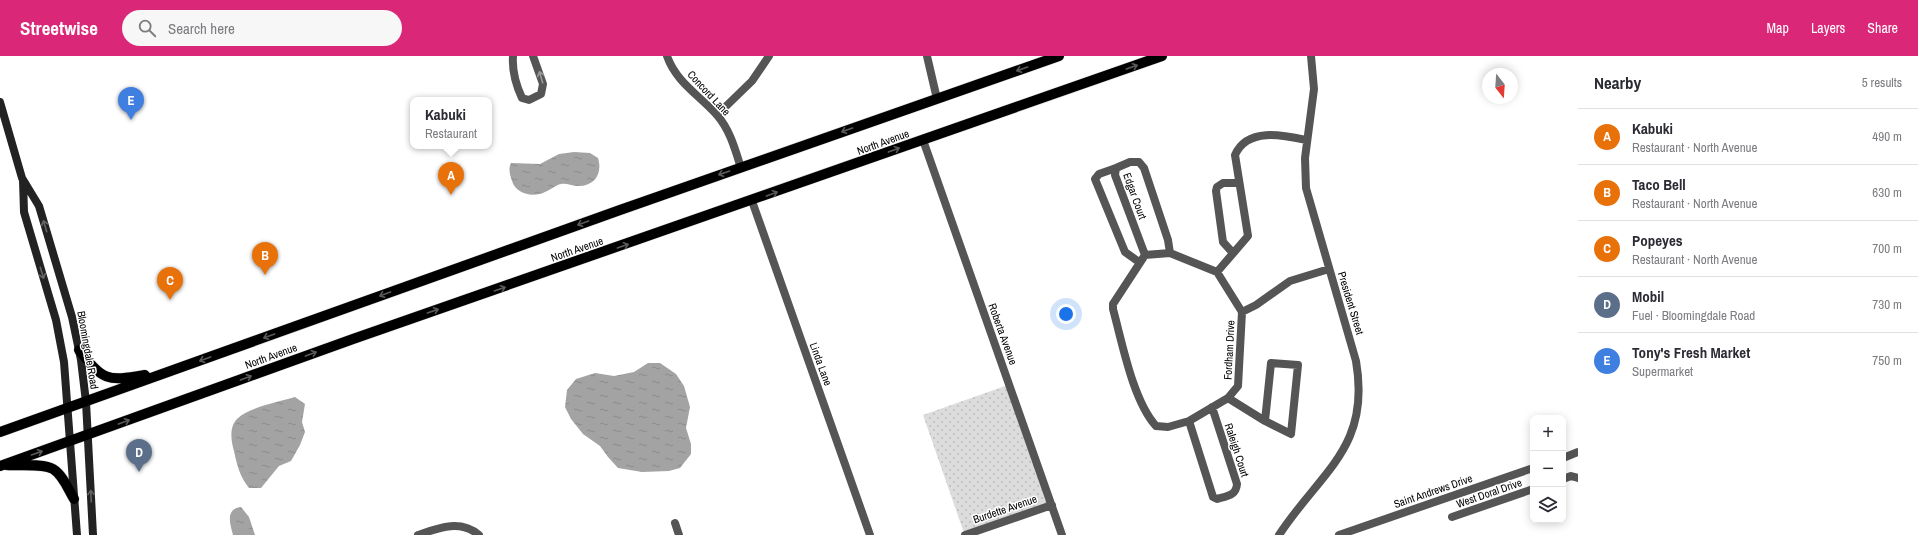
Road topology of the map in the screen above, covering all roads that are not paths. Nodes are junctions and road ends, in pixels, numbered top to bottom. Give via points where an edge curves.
1 (513, 56) edge
2 (533, 56) edge
3 (667, 56) edge
4 (769, 56) edge
5 (927, 56) edge
6 (1059, 56) edge
7 (1162, 56) edge
8 (1311, 56) edge
9 (937, 99) junction
10 (0, 102) edge
11 (717, 115) junction
12 (923, 140) junction
13 (1306, 140) junction
14 (741, 168) junction
15 (1116, 168) junction
16 (22, 178) junction
17 (1239, 183) junction
18 (752, 201) junction
19 (1170, 253) junction
20 (1233, 253) junction
21 (1142, 258) junction
22 (1329, 269) junction
23 (1217, 272) junction
24 (1242, 312) junction
25 (79, 350) junction
26 (173, 371) junction
27 (1228, 398) junction
28 (86, 402) junction
29 (1212, 407) junction
30 (68, 408) junction
31 (1189, 421) junction
32 (1265, 421) junction
33 (0, 432) edge
34 (87, 435) junction
35 (71, 440) junction
36 (1578, 452) edge
37 (1566, 457) edge
38 (1, 465) edge
39 (1530, 469) edge
40 (1566, 478) edge
41 (1578, 478) edge
42 (1530, 490) edge
43 (74, 498) junction
44 (1052, 505) junction
45 (1452, 518) dead end
46 (675, 523) dead end
47 (77, 535) edge
48 (93, 535) edge
49 (418, 535) edge
50 (478, 535) edge
51 (679, 535) edge
52 (870, 535) edge
53 (964, 535) edge
54 (1062, 535) edge
55 (1278, 535) edge
56 (1339, 535) edge

1 -> 2 street via 512,64 517,87 522,98 529,100 541,94 543,84
3 - 11 street, Concord Lane via 679,79
4 - 11 street via 752,80
5 - 9 street
6 -> 9 main road, North Avenue
12 -> 7 main road, North Avenue
8 - 13 street, President Street via 1314,89
9 -> 14 main road, North Avenue
10 - 16 street, Bloomingdale Road
11 - 14 street, Concord Lane via 732,138
18 -> 12 main road, North Avenue
12 - 44 street, Roberta Avenue
13 - 17 street via 1271,134 1247,140 1240,145 1235,154
13 - 22 street, President Street via 1306,188
14 -> 26 main road, North Avenue
15 - 19 street, Edgar Court via 1130,162 1139,162 1144,168
15 - 21 street, Edgar Court via 1114,175
15 - 21 street via 1099,174 1095,180 1125,252
25 -> 16 street, Bloomingdale Road via 72,317 39,206
16 -> 30 street, Bloomingdale Road via 24,212 62,348
17 - 20 street via 1248,236
17 - 20 street via 1223,183 1216,191 1223,242
34 -> 18 main road, North Avenue
18 - 52 street, Linda Lane
19 - 21 street
19 - 23 street
20 - 23 street
21 - 31 street, Fordham Drive via 1113,304 1127,361 1148,417 1156,426 1168,427
22 - 24 street via 1290,282
22 - 55 street, President Street via 1356,361 1360,388 1358,411 1343,452
23 - 24 street, Fordham Drive
24 - 27 street, Fordham Drive via 1238,386
25 - 26 main road via 98,373 111,379
25 - 28 street, Bloomingdale Road
26 - 28 main road, North Avenue
27 - 29 street, Fordham Drive
27 - 32 street
28 - 30 main road, North Avenue
28 - 34 street, Bloomingdale Road
29 - 31 street, Fordham Drive
29 - 31 street, Raleigh Court via 1237,484 1234,494 1217,499 1213,497
30 - 33 main road, North Avenue
30 - 35 street, Bloomingdale Road
32 - 32 street via 1291,434 1298,365 1271,363
34 - 35 main road, North Avenue
48 -> 34 street, Bloomingdale Road
38 -> 35 main road, North Avenue
35 - 43 street, Bloomingdale Road
36 - 37 street
38 - 43 main road via 52,468 61,476
39 - 56 street, Saint Andrews Drive
40 - 41 street
42 - 45 street, West Doral Drive
43 - 47 street, Bloomingdale Road
44 - 53 street, Burdette Avenue
44 - 54 street, Roberta Avenue
46 - 51 street
49 - 50 street via 442,526 460,526

